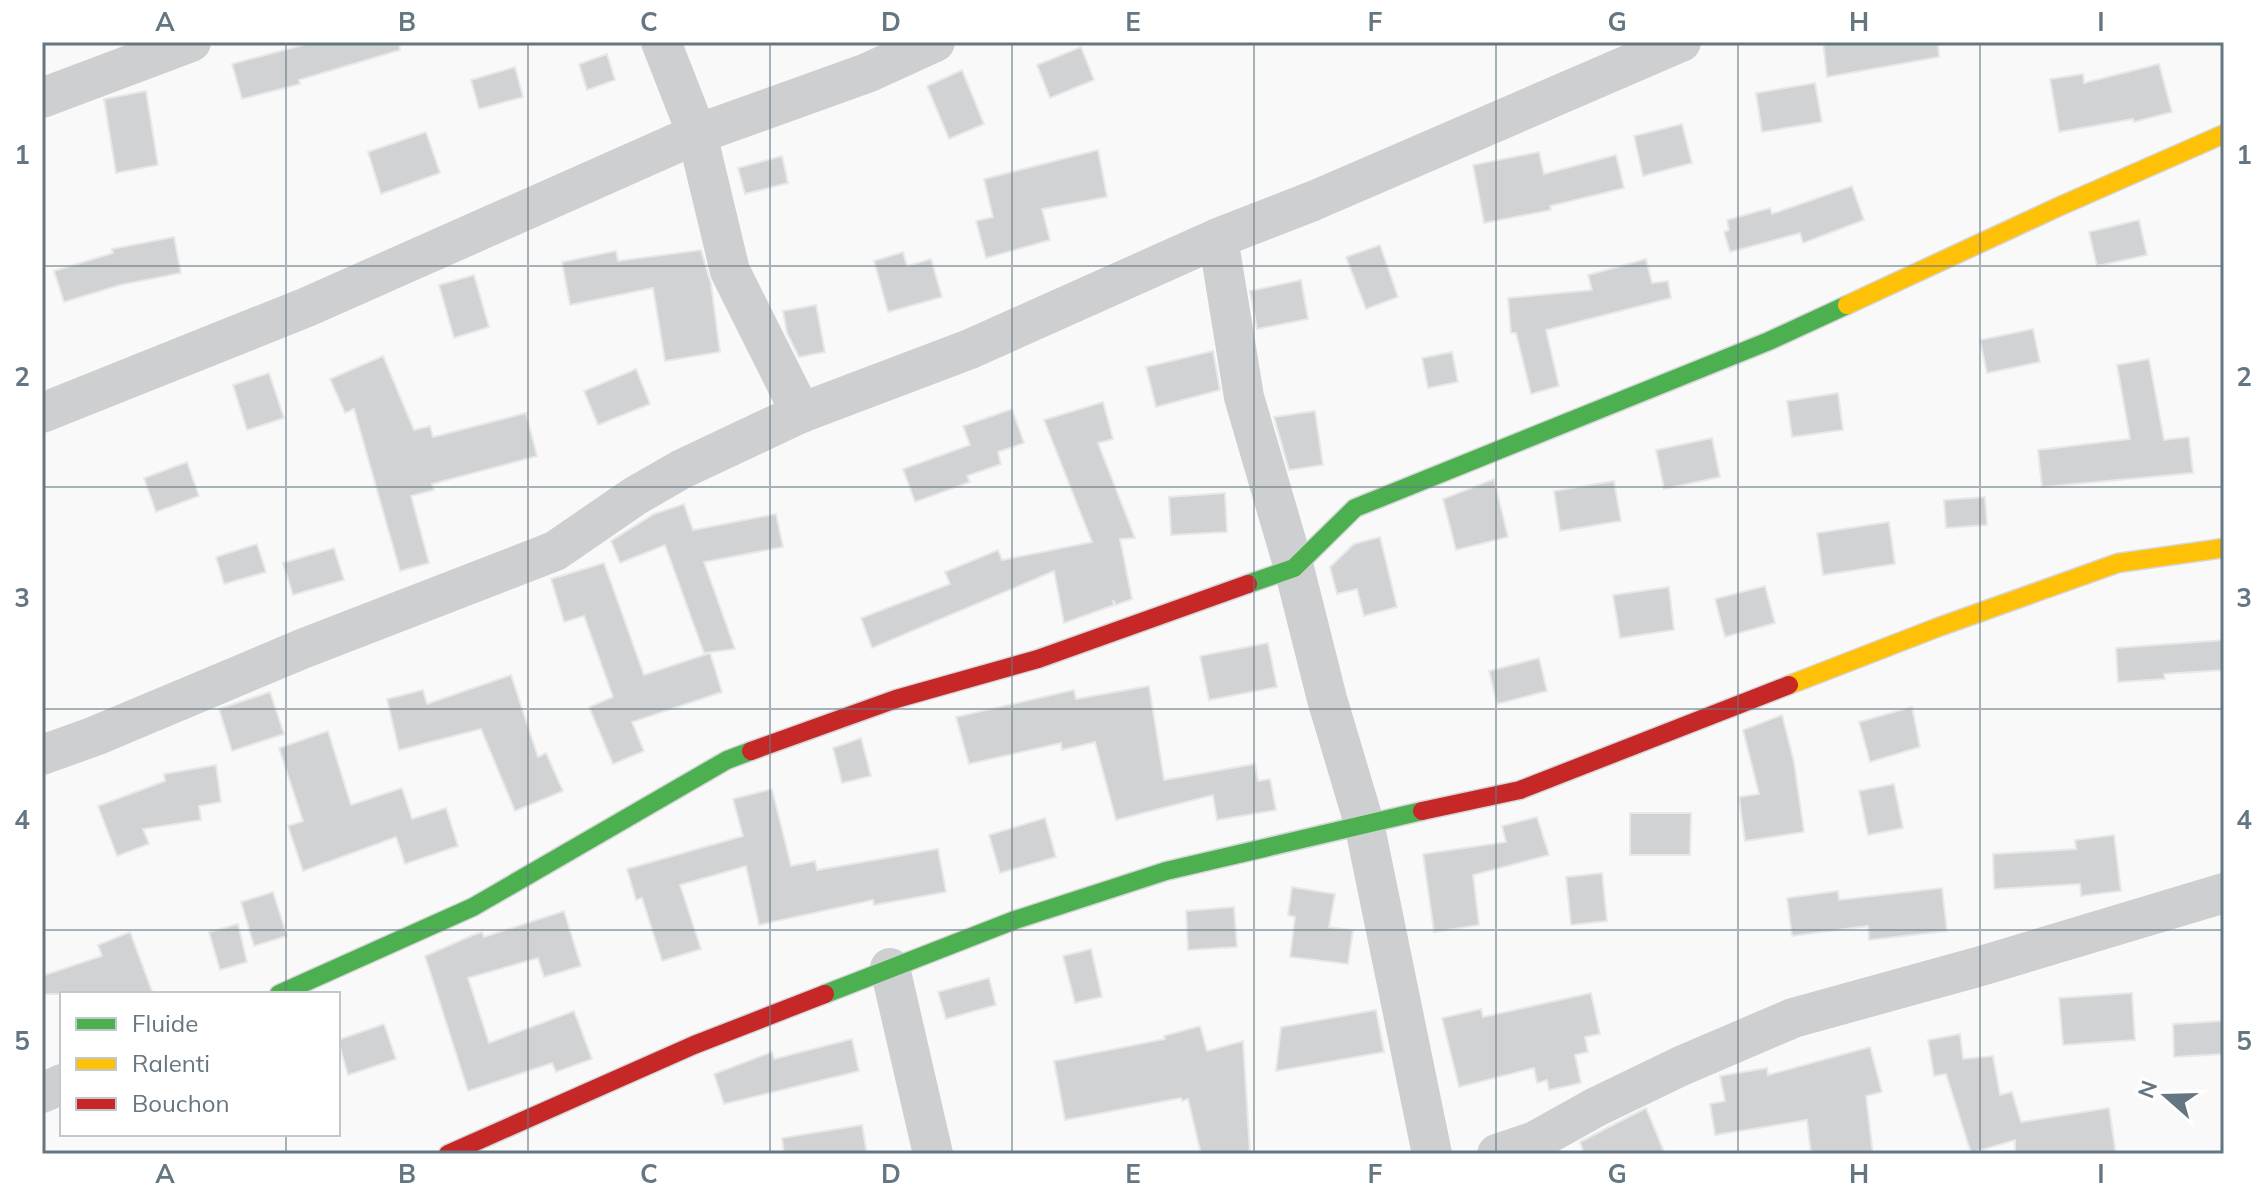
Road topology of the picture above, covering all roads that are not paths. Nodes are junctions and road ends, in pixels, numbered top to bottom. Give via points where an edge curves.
1 (191, 42) edge
2 (661, 42) edge
3 (935, 42) edge
4 (1681, 42) edge
5 (42, 98) edge
6 (697, 134) junction
7 (2224, 134) edge
8 (1218, 238) junction
9 (42, 413) edge
10 (801, 413) junction
11 (2224, 548) edge
12 (1294, 568) junction
13 (42, 755) edge
14 (1364, 823) junction
15 (2224, 893) edge
16 (890, 968) junction
17 (283, 992) edge
18 (1536, 1147) edge
19 (448, 1154) edge
20 (933, 1154) edge
21 (1432, 1154) edge
22 (1497, 1154) edge

1 - 5 street
2 - 6 street
3 - 6 street via 867,73
4 - 8 street
6 - 9 street via 307,307
6 - 10 street via 730,271
7 - 12 street via 1769,341 1355,508
8 - 10 street via 970,349
8 - 12 street via 1244,397
10 - 13 street via 646,489 555,551
11 - 14 street via 2118,563 1520,790
12 - 14 street
12 - 17 street via 1038,659 896,699 727,760 473,907
14 - 16 street via 1166,871
14 - 21 street
15 - 18 street via 1793,1018 1596,1107
16 - 19 street via 694,1045
16 - 20 street
18 - 22 street

